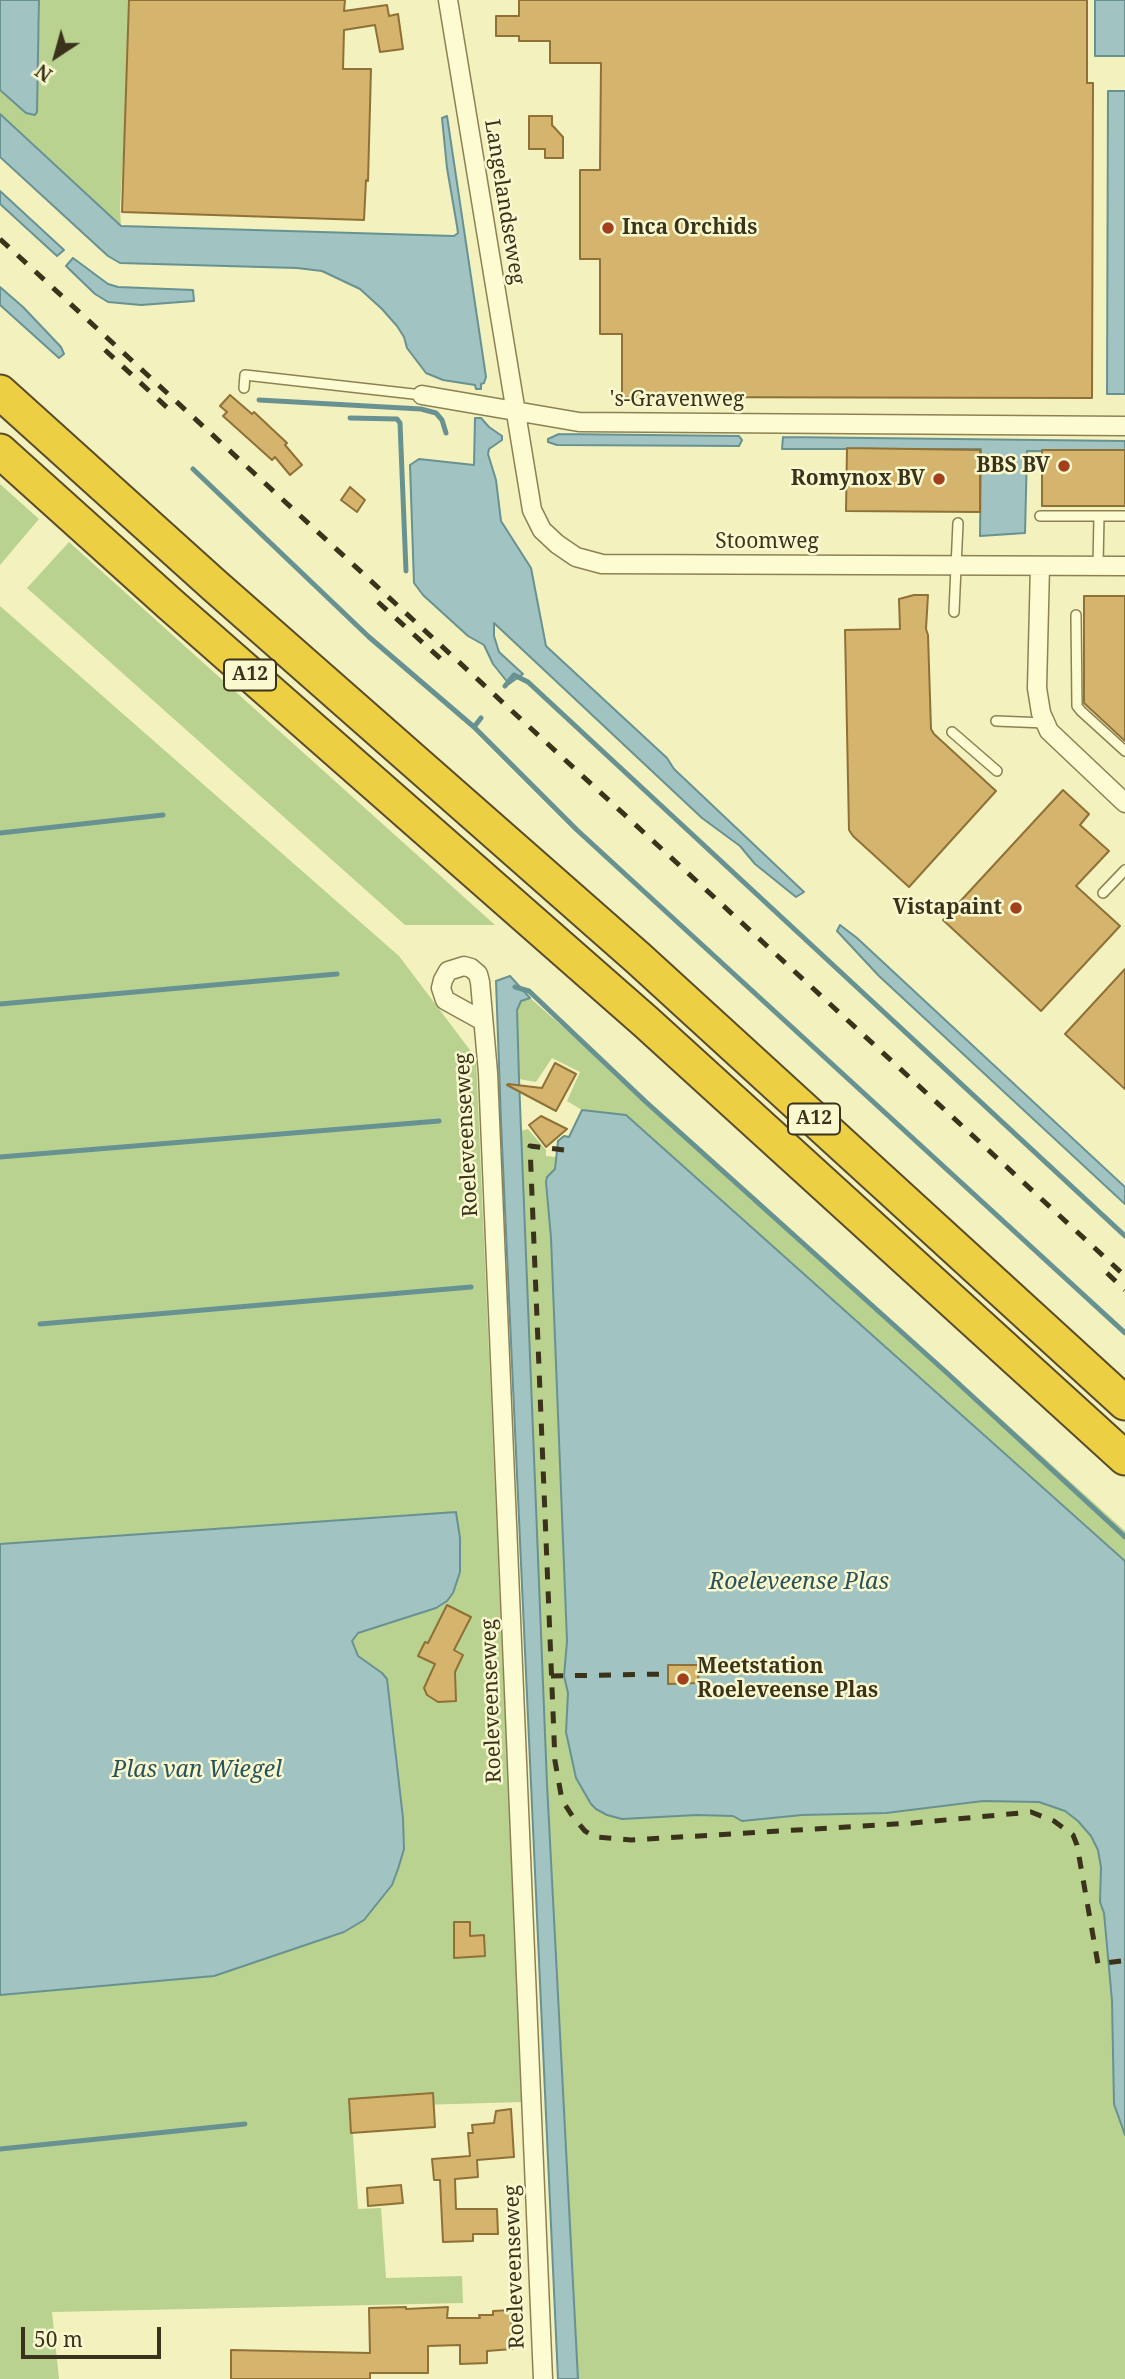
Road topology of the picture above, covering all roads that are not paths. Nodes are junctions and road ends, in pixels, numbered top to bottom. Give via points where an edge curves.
1 (448, 0) edge
2 (244, 388) dead end
3 (0, 392) edge
4 (422, 395) joint
5 (514, 411) junction
6 (1125, 426) edge
7 (0, 450) edge
8 (1040, 516) dead end
9 (1099, 516) junction
10 (1125, 516) edge
11 (958, 523) dead end
12 (956, 566) junction
13 (1040, 566) junction
14 (1098, 566) junction
15 (1125, 566) edge
16 (954, 612) dead end
17 (1076, 615) dead end
18 (996, 721) dead end
19 (1045, 723) junction
20 (952, 732) dead end
21 (1125, 751) edge
22 (997, 771) dead end
23 (1125, 803) edge
24 (1125, 870) edge
25 (1103, 893) dead end
26 (483, 1021) dead end
27 (1125, 1403) edge
28 (1125, 1458) edge
29 (543, 2379) edge

1 - 5 street, Langelandseweg
2 - 4 lane, 's-Gravenweg via 245,375
3 - 27 highway, A12 via 638,958
4 - 5 street, 's-Gravenweg
5 - 6 street, 's-Gravenweg via 579,422
5 - 12 street, Stoomweg via 532,510 542,530 576,557 602,564
7 - 28 highway, A12 via 646,1021
8 - 9 lane
9 - 10 lane
9 - 14 lane
11 - 12 lane
12 - 13 street, Stoomweg
12 - 16 lane
13 - 14 street, Stoomweg
13 - 19 street via 1037,688
14 - 15 street, Stoomweg
17 - 21 lane via 1077,706
18 - 19 lane
19 - 23 street via 1049,732
20 - 22 lane
24 - 25 lane
26 - 29 street, Roeleveenseweg

